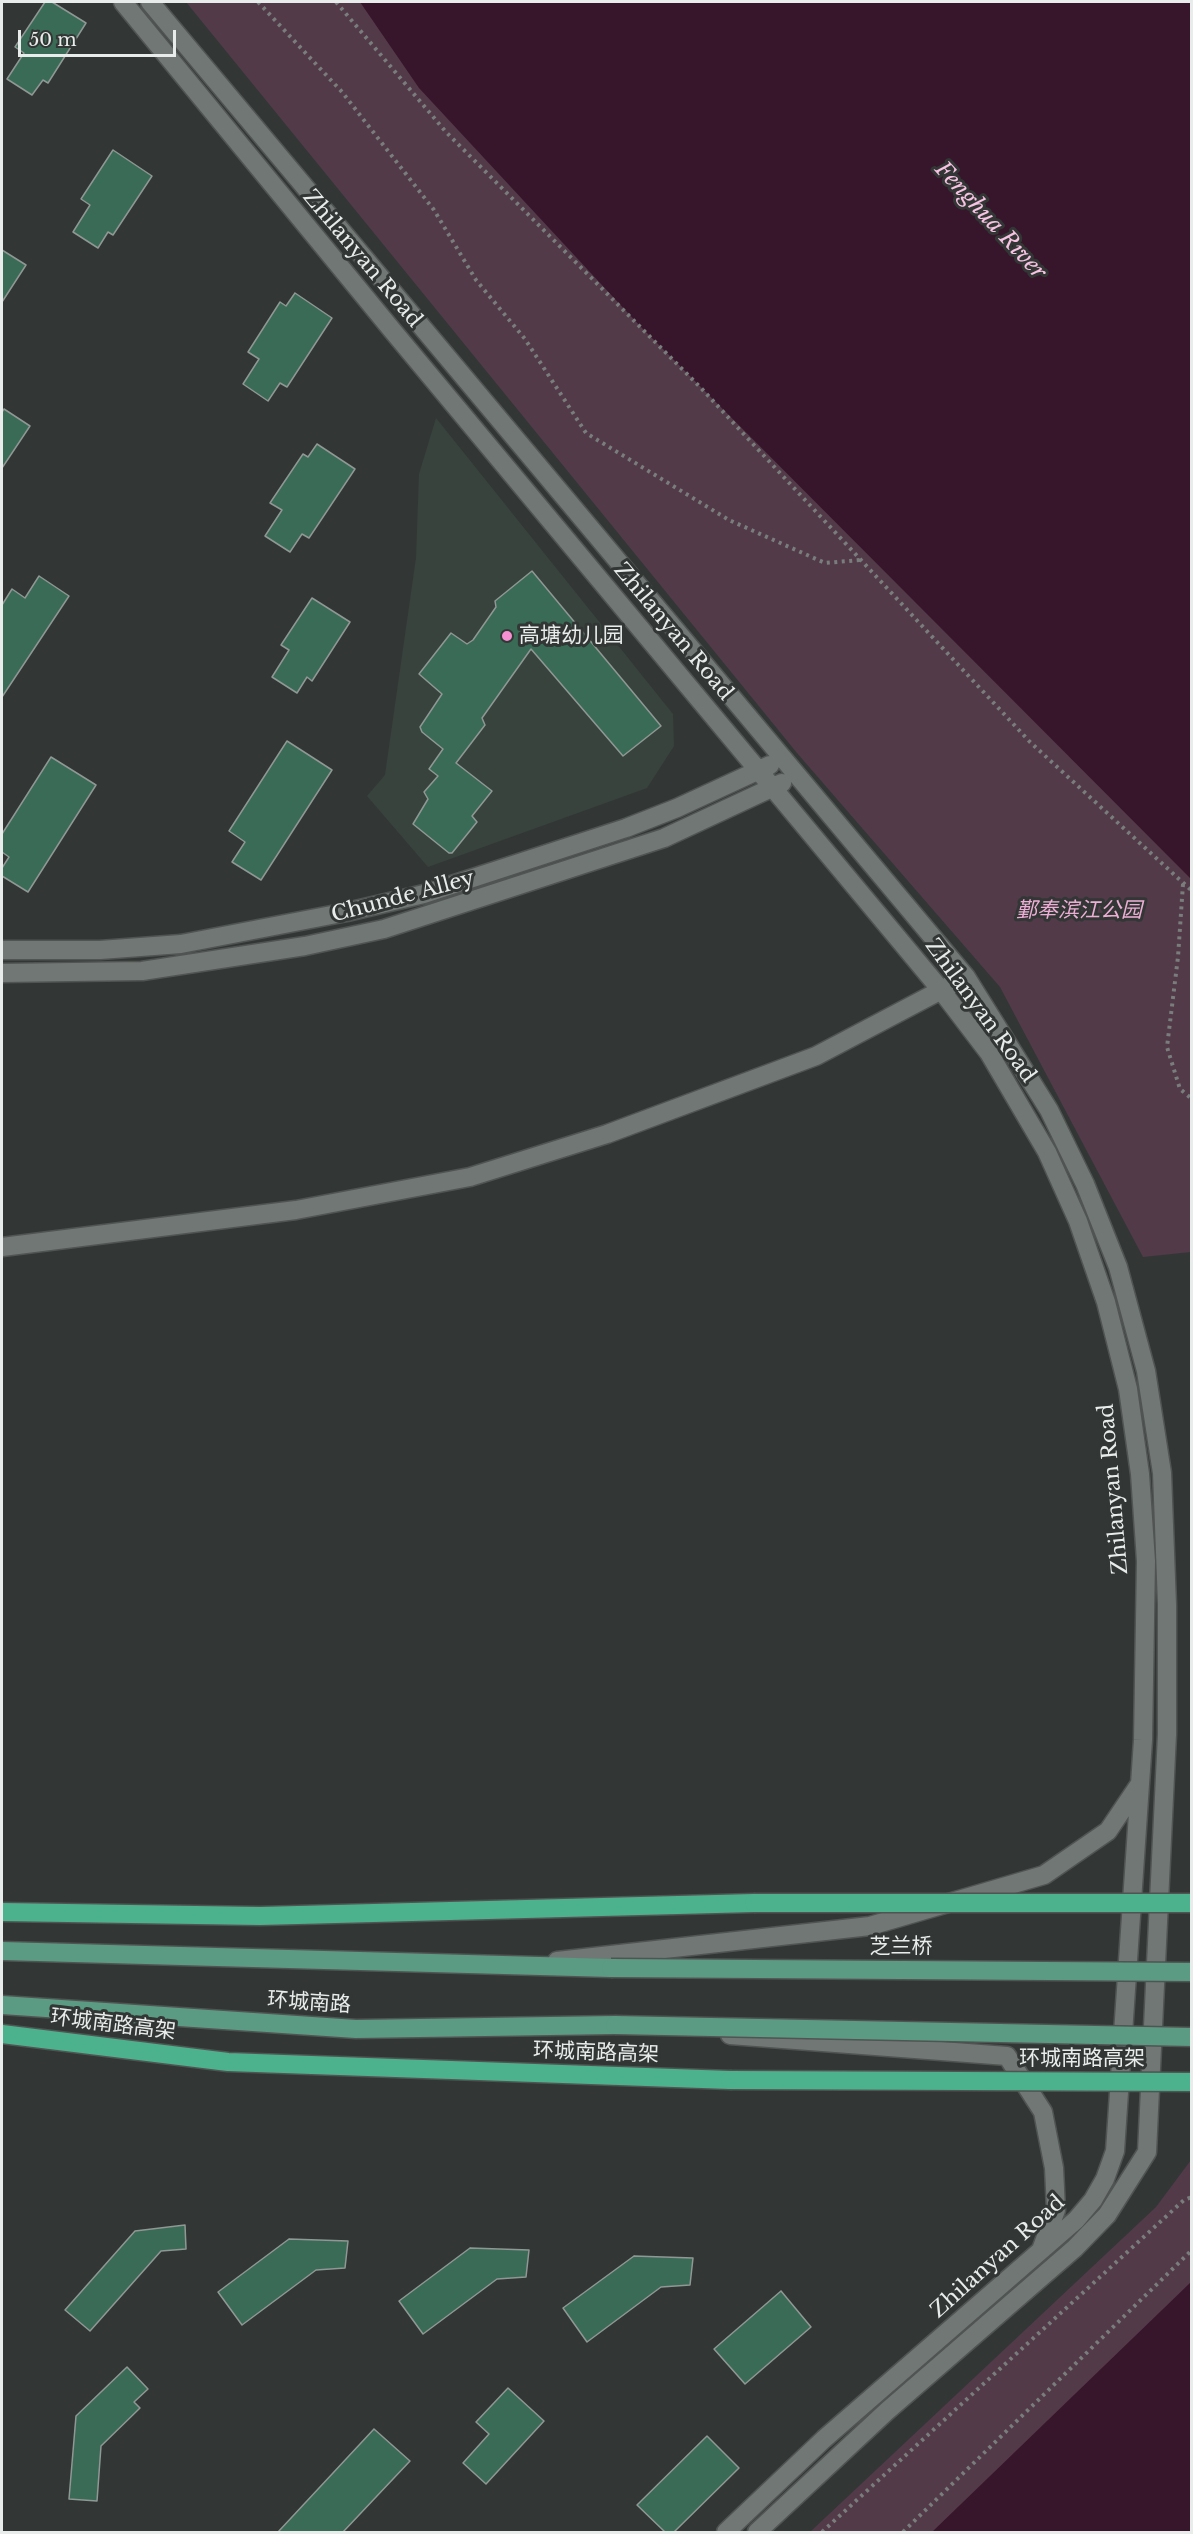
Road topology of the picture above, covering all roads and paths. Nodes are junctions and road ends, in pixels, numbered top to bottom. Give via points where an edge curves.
1 (123, 2) edge
2 (150, 2) edge
3 (258, 2) edge
4 (336, 2) edge
5 (860, 560) junction
6 (782, 759) junction
7 (759, 770) junction
8 (796, 776) junction
9 (773, 787) junction
10 (1183, 883) junction
11 (1191, 891) edge
12 (2, 950) edge
13 (2, 974) edge
14 (966, 977) junction
15 (941, 990) junction
16 (1191, 1099) edge
17 (2, 1246) edge
18 (1140, 1783) junction
19 (1191, 1903) edge
20 (2, 1912) edge
21 (2, 1951) edge
22 (512, 1966) junction
23 (611, 1968) joint
24 (1191, 1972) edge
25 (2, 2005) edge
26 (615, 2025) junction
27 (2, 2034) edge
28 (1191, 2037) edge
29 (1191, 2082) edge
30 (1191, 2197) edge
31 (1191, 2250) edge
32 (1040, 2253) junction
33 (726, 2532) edge
34 (757, 2532) edge
35 (822, 2532) edge
36 (903, 2532) edge

1 - 7 street, Zhilanyan Road
2 - 6 street, Zhilanyan Road
3 - 5 path via 342,92 434,210 476,280 525,339 586,432 729,520 825,562
4 - 5 path via 446,132 701,388
5 - 10 path via 1030,742
6 - 7 street, Chunde Alley
6 - 8 street, Zhilanyan Road
7 - 9 street, Zhilanyan Road
7 - 12 street, Chunde Alley via 626,828 424,894 358,910 182,944 100,950
8 - 9 street, Chunde Alley
8 - 14 street, Zhilanyan Road
9 - 13 street, Chunde Alley via 664,838 384,929 142,970
9 - 15 street, Zhilanyan Road
10 - 11 path
10 - 16 path via 1167,1047 1180,1089
14 - 15 street
14 - 34 street, Zhilanyan Road via 1049,1110 1085,1184 1118,1267 1148,1383 1162,1473 1167,1734 1147,2152 1107,2215 1075,2248 887,2411
15 - 17 street via 816,1056 607,1134 470,1178 296,1210
15 - 18 street, Zhilanyan Road via 988,1053 1047,1152 1078,1221 1109,1312 1128,1389 1140,1474 1146,1561
18 - 22 street via 1108,1831 1044,1875 870,1926
18 - 32 street, Zhilanyan Road via 1115,2151 1093,2200
19 - 20 highway, bridge via 689,1903 260,1916
21 - 22 main road, 环城南路
22 - 23 main road, 环城南路
23 - 24 main road, 芝兰桥, bridge
25 - 26 main road, 环城南路 via 356,2029
26 - 28 main road, bridge
26 - 32 street via 1007,2056 1043,2112 1054,2168 1056,2211
27 - 29 highway, 环城南路高架, bridge via 228,2062 730,2080
30 - 35 path
31 - 36 path
32 - 33 street, Zhilanyan Road via 909,2363

